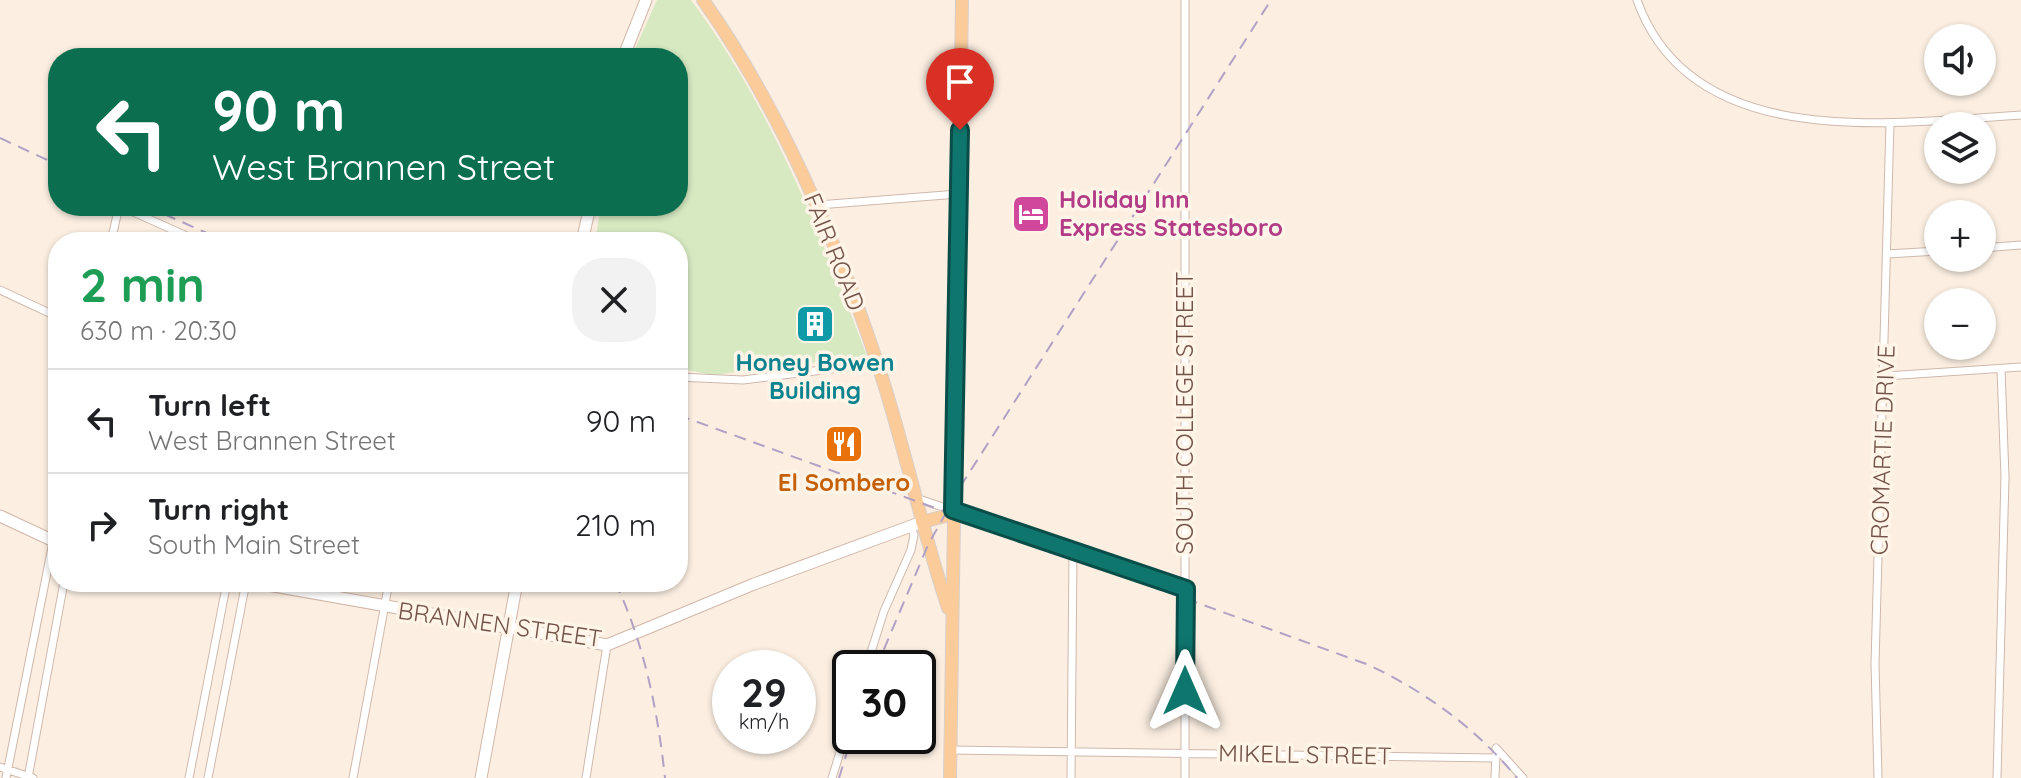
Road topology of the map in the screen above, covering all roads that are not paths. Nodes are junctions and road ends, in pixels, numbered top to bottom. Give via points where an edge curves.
1 (646, 0) edge
2 (703, 0) edge
3 (962, 0) edge
4 (1185, 0) edge
5 (1637, 0) edge
6 (627, 48) edge
7 (2021, 115) edge
8 (1890, 123) junction
9 (958, 194) junction
10 (818, 205) junction
11 (142, 216) edge
12 (178, 232) edge
13 (2021, 245) edge
14 (1996, 247) edge
15 (1924, 252) edge
16 (1887, 254) junction
17 (0, 290) edge
18 (48, 312) edge
19 (878, 363) junction
20 (2021, 367) edge
21 (2001, 369) junction
22 (1886, 376) junction
23 (688, 377) edge
24 (916, 498) junction
25 (953, 512) junction
26 (0, 516) edge
27 (917, 524) junction
28 (48, 538) edge
29 (1073, 551) junction
30 (48, 578) edge
31 (1186, 589) junction
32 (62, 592) edge
33 (225, 592) edge
34 (246, 592) edge
35 (300, 592) edge
36 (387, 592) edge
37 (515, 592) edge
38 (383, 608) junction
39 (951, 618) junction
40 (507, 629) junction
41 (607, 645) junction
42 (872, 650) edge
43 (950, 750) junction
44 (1071, 752) junction
45 (1185, 753) junction
46 (839, 754) edge
47 (1496, 758) junction
48 (5, 772) edge
49 (30, 778) edge
50 (189, 778) edge
51 (208, 778) edge
52 (353, 778) edge
53 (481, 778) edge
54 (586, 778) edge
55 (832, 778) edge
56 (950, 778) edge
57 (1071, 778) edge
58 (1185, 778) edge
59 (1495, 778) edge
60 (1523, 778) edge
61 (1878, 778) edge
62 (1997, 778) edge

1 - 6 street
2 - 10 main road, FAIR ROAD via 730,39
3 - 9 main road
4 - 31 street, SOUTH COLLEGE STREET
5 - 8 street via 1678,67 1697,84 1737,105 1786,115
7 - 8 street
8 - 16 street, CROMARTIE DRIVE
9 - 10 street
9 - 25 main road
10 - 19 main road, FAIR ROAD
11 - 12 street
13 - 14 street
15 - 16 street
16 - 22 street, CROMARTIE DRIVE
17 - 18 street
19 - 23 street via 743,380
19 - 24 main road, FAIR ROAD
20 - 21 street
21 - 22 street
21 - 62 street via 2005,477
22 - 61 street, CROMARTIE DRIVE via 1875,664
24 - 25 street
24 - 27 main road, FAIR ROAD
25 - 27 main road
25 - 29 street
25 - 39 main road
26 - 28 street
27 - 39 main road, FAIR ROAD
27 - 41 street, BRANNEN STREET
27 - 42 street
29 - 31 street
29 - 44 street
30 - 48 street
31 - 45 street, SOUTH COLLEGE STREET
32 - 49 street
33 - 50 street
34 - 51 street
35 - 38 street, BRANNEN STREET
36 - 38 street
37 - 40 street
38 - 40 street, BRANNEN STREET
38 - 52 street
39 - 43 main road
40 - 41 street, BRANNEN STREET
40 - 53 street
41 - 54 street
43 - 44 street, MIKELL STREET
43 - 56 main road
44 - 45 street, MIKELL STREET
44 - 57 street
45 - 47 street, MIKELL STREET
45 - 58 street, SOUTH COLLEGE STREET
46 - 55 street
47 - 59 street
47 - 60 street via 1496,748
48 - 49 street

